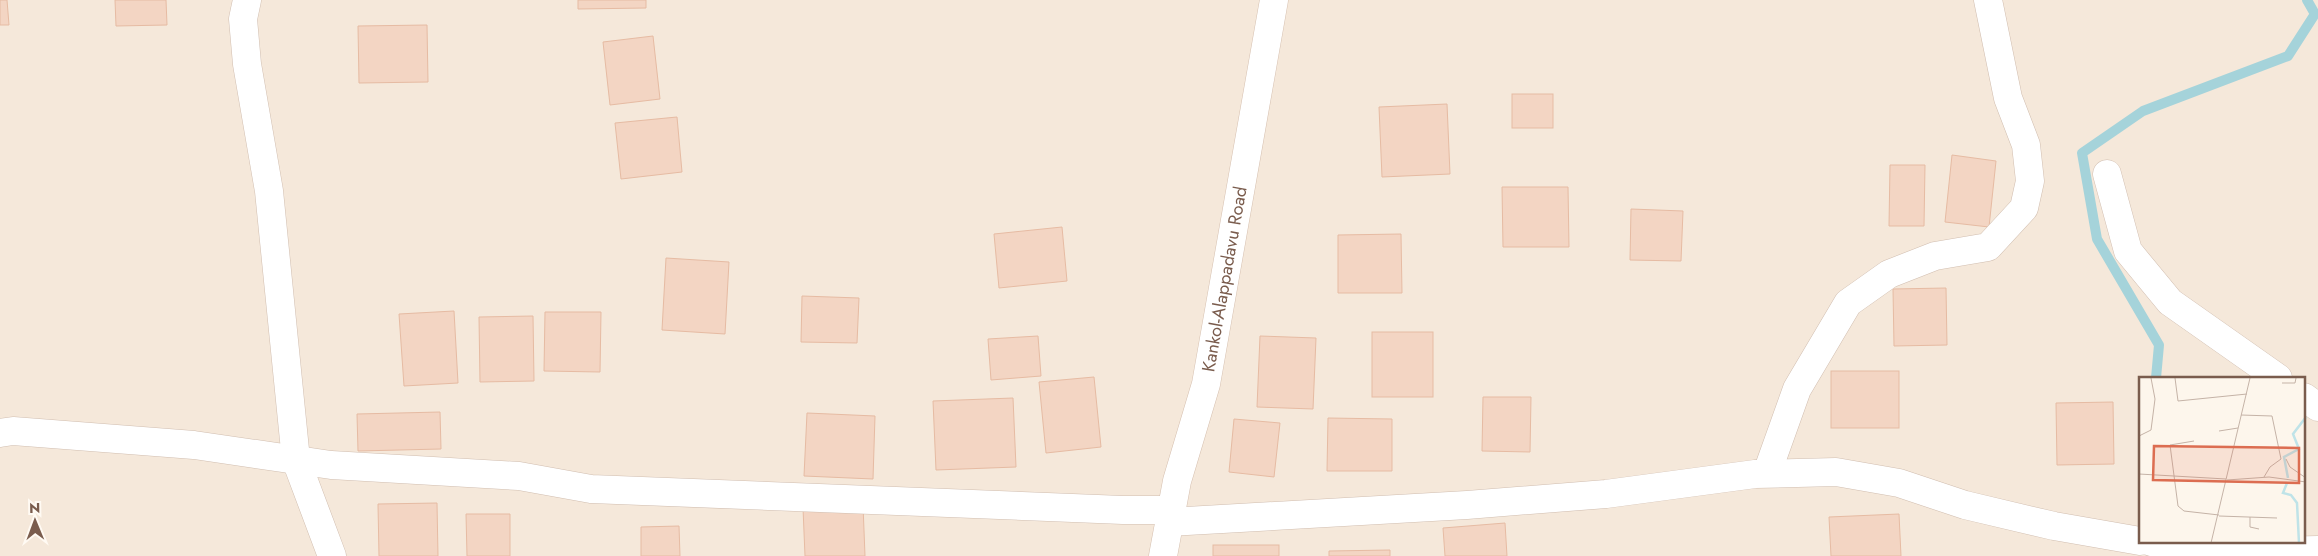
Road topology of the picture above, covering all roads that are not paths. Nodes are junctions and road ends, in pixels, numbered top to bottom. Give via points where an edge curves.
1 (247, 0) edge
2 (1274, 0) edge
3 (1988, 0) edge
4 (2107, 174) dead end
5 (2277, 377) edge
6 (2306, 398) edge
7 (2318, 407) edge
8 (0, 433) edge
9 (296, 460) junction
10 (1768, 473) junction
11 (1170, 516) junction
12 (2139, 541) edge
13 (2164, 544) edge
14 (2318, 550) edge
15 (332, 556) edge
16 (1162, 556) edge

1 - 9 street via 243,19 269,191
2 - 11 street, Kankol-Alappadavu Road via 1206,384
3 - 10 street via 2008,98 2026,145 2030,181 2024,208 1988,247 1935,256 1889,274 1848,303 1797,389
4 - 5 street via 2128,251 2170,302
6 - 7 street
8 - 9 street via 13,431 194,445
9 - 11 street via 519,476 590,489 1123,510
9 - 15 street
10 - 11 street via 1586,496
10 - 12 street via 1836,472 1898,484 1965,505 2054,526
11 - 16 street, Kankol-Alappadavu Road
13 - 14 street via 2217,552

